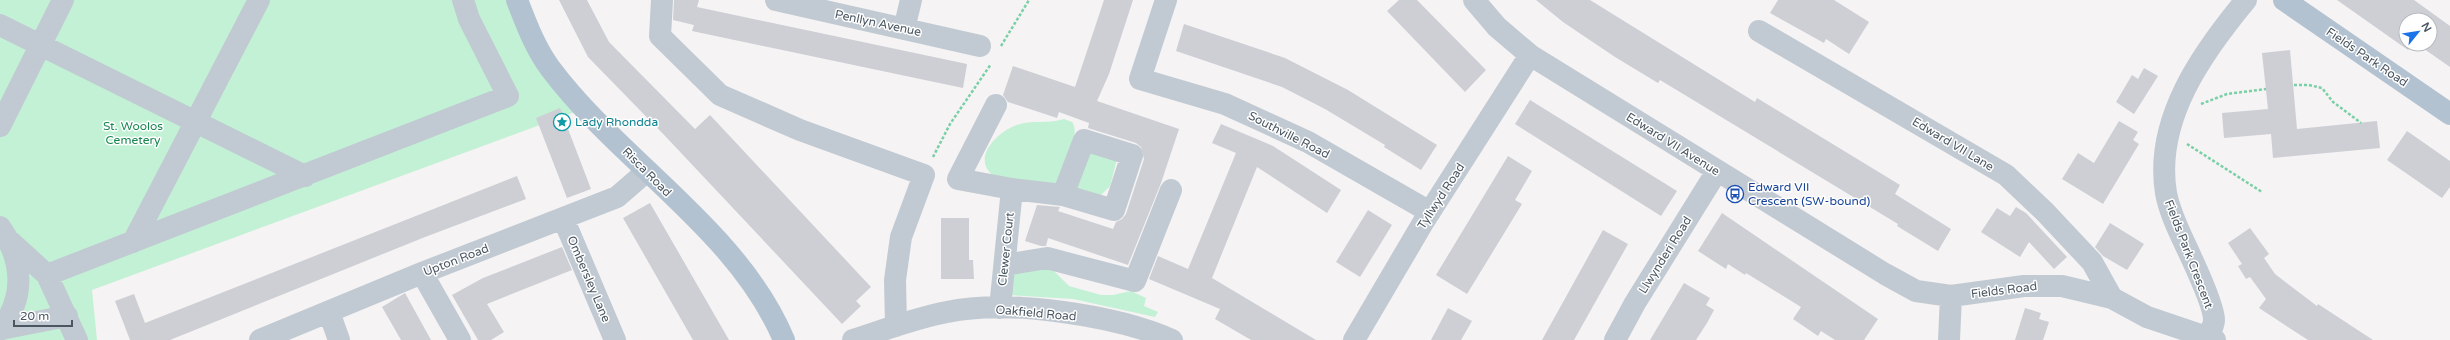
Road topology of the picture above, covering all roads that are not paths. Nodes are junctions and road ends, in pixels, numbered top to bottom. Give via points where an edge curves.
1 (63, 0) edge
2 (258, 0) edge
3 (463, 0) edge
4 (517, 0) edge
5 (662, 0) edge
6 (776, 0) edge
7 (911, 0) edge
8 (1166, 0) edge
9 (1474, 0) edge
10 (2246, 0) edge
11 (2284, 0) edge
12 (0, 25) edge
13 (904, 28) junction
14 (1759, 31) dead end
15 (40, 44) junction
16 (991, 51) road end
17 (1530, 55) junction
18 (996, 105) dead end
19 (2450, 114) edge
20 (197, 121) junction
21 (0, 126) edge
22 (647, 171) junction
23 (1717, 171) junction
24 (305, 176) junction
25 (1012, 189) junction
26 (1171, 190) dead end
27 (1063, 195) dead end
28 (1430, 212) junction
29 (563, 218) junction
30 (6, 234) edge
31 (133, 242) junction
32 (1005, 265) junction
33 (422, 273) junction
34 (47, 275) junction
35 (1951, 296) junction
36 (2112, 298) junction
37 (1000, 308) junction
38 (329, 312) junction
39 (67, 316) junction
40 (896, 326) junction
41 (0, 329) edge
42 (2212, 339) edge
43 (77, 340) edge
44 (260, 340) edge
45 (338, 340) edge
46 (460, 340) edge
47 (615, 340) edge
48 (784, 340) edge
49 (853, 340) edge
50 (1172, 340) edge
51 (1354, 340) edge
52 (1615, 340) edge
53 (1949, 340) edge

1 - 15 street
2 - 20 street
3 - 24 street via 472,26 508,96
4 - 22 main road, Risca Road via 531,37 549,67 583,109
5 - 40 street via 660,36 720,95 800,130 924,175 901,237 895,280
6 - 13 street, Penllyn Avenue
7 - 13 street
8 - 28 street, Southville Road via 1140,79 1225,104 1308,142
9 - 17 street, Edward VII Avenue via 1497,27
10 - 42 street, Fields Park Crescent via 2213,39 2177,109 2164,159 2166,193 2176,224 2200,275 2214,320
11 - 19 main road, Fields Park Road
12 - 15 street
13 - 16 street, Penllyn Avenue
14 - 36 street, Edward VII Lane via 2006,175 2092,262
15 - 20 street
15 - 21 street
17 - 23 street, Edward VII Avenue
17 - 28 street, Tyllwyd Road
18 - 25 street via 958,179
20 - 24 street
20 - 31 street
22 - 29 street, Upton Road via 617,197
22 - 48 main road, Risca Road via 730,256 758,292
23 - 35 street, Edward VII Avenue via 1916,291
23 - 52 street, Llwynderi Road
24 - 31 street
25 - 27 street
25 - 32 street, Clewer Court
26 - 32 street via 1135,281 1047,258
28 - 51 street, Tyllwyd Road
29 - 33 street, Upton Road
29 - 47 street, Ombersley Lane
30 - 34 street
30 - 41 street via 18,271 18,291 8,319
31 - 34 street
32 - 37 street, Clewer Court
33 - 38 street, Upton Road
33 - 46 street
34 - 39 street
35 - 36 street, Fields Road via 2024,286 2062,286
35 - 53 street
36 - 42 street, Fields Road via 2147,317
37 - 40 street, Oakfield Road via 948,312
37 - 50 street, Oakfield Road via 1069,314 1110,321 1147,329
38 - 44 street, Upton Road
38 - 45 street
39 - 41 street
39 - 43 street
40 - 49 street, Oakfield Road

